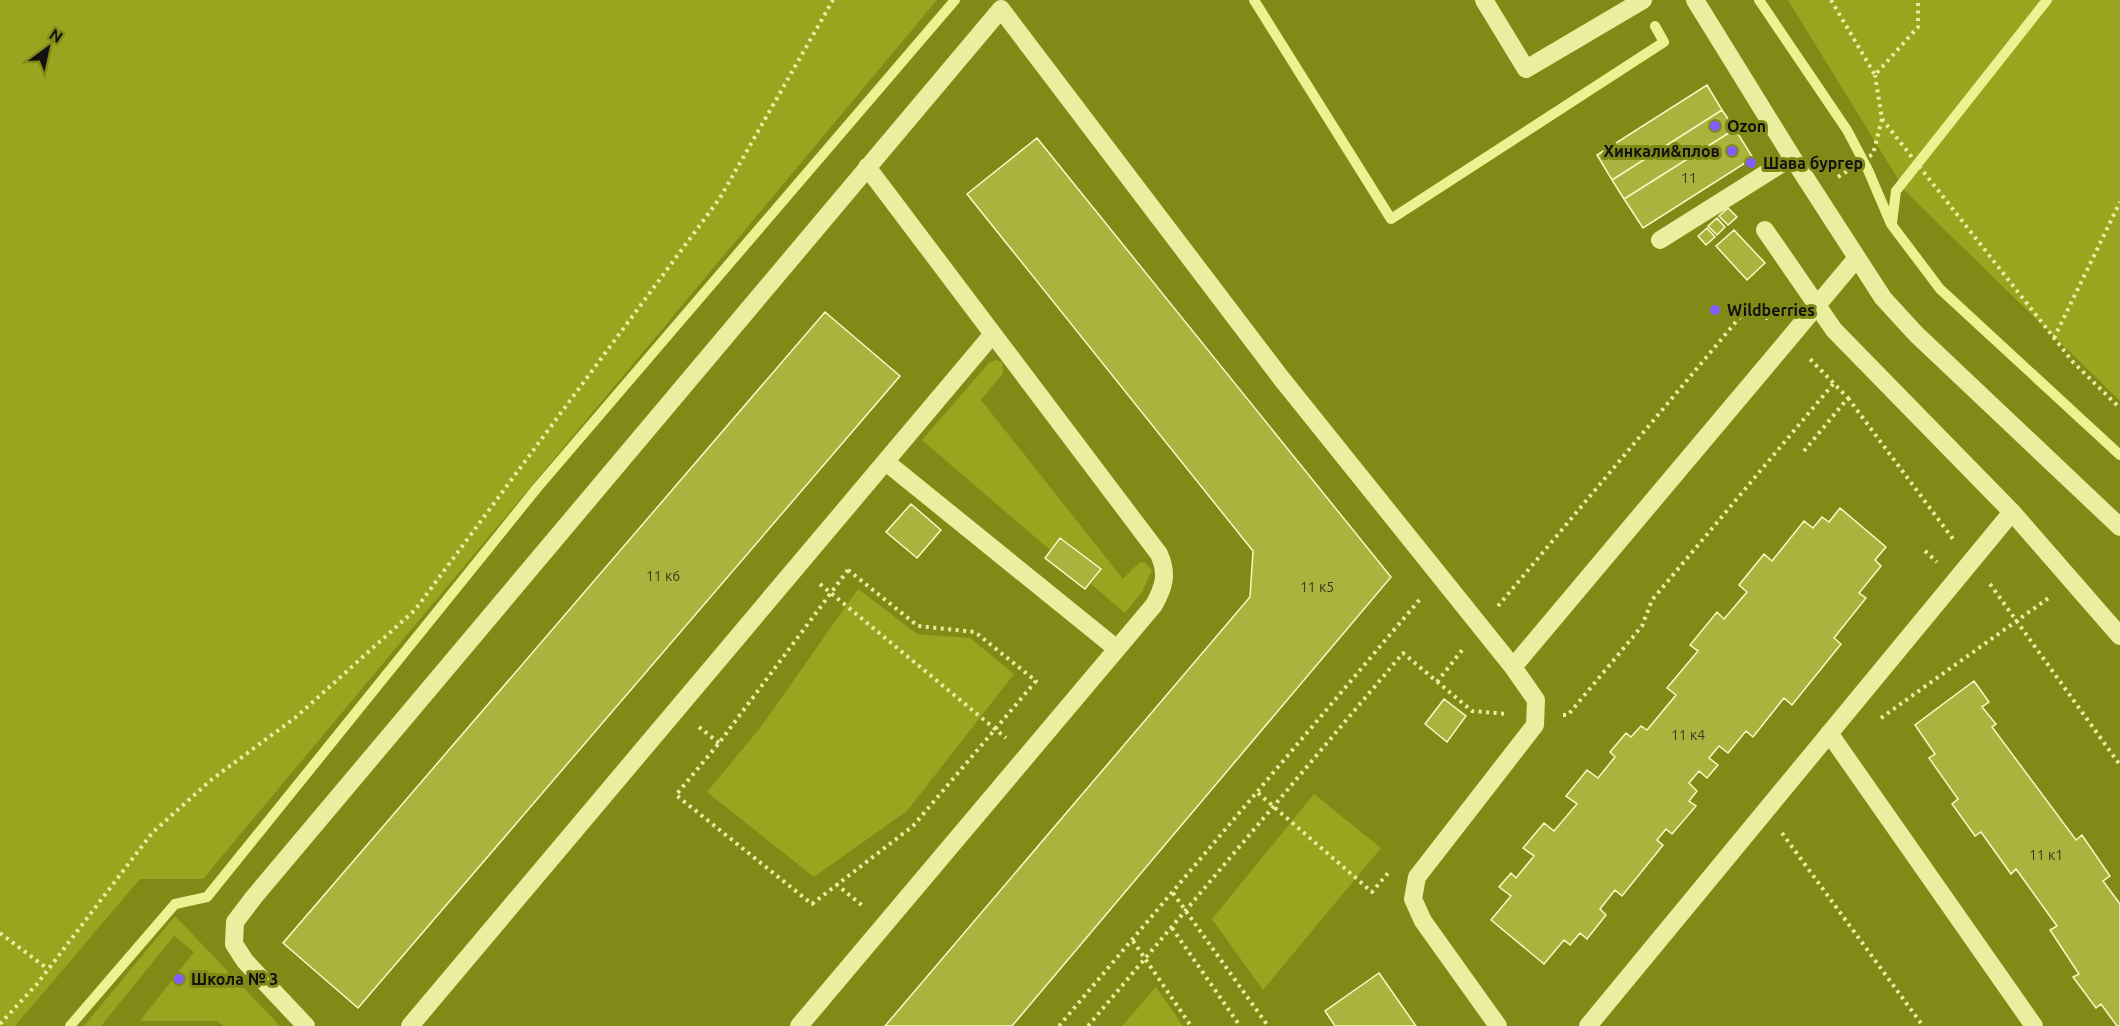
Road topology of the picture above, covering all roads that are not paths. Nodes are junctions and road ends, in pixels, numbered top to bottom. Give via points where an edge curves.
1 (1484, 0) edge
2 (1643, 0) edge
3 (1695, 0) edge
4 (1792, 157) junction
5 (867, 167) junction
6 (1765, 230) dead end
7 (1660, 240) dead end
8 (1856, 259) junction
9 (1815, 305) junction
10 (992, 335) junction
11 (886, 462) junction
12 (2012, 512) junction
13 (2120, 527) edge
14 (2120, 636) edge
15 (1116, 649) junction
16 (1513, 667) junction
17 (1829, 733) junction
18 (306, 1026) edge
19 (410, 1026) edge
20 (799, 1026) edge
21 (1498, 1026) edge
22 (1588, 1026) edge
23 (2034, 1026) edge

1 - 2 lane via 1526,69
3 - 4 lane
4 - 7 lane
4 - 8 lane
5 - 10 lane
5 - 16 lane via 1001,9 1281,378
5 - 18 lane via 235,922 234,944 245,961
6 - 9 lane
8 - 9 lane
8 - 13 lane via 1883,298 1916,334
9 - 12 lane via 1833,330
9 - 16 lane
10 - 11 lane
10 - 15 lane via 1159,554 1166,569 1154,605
11 - 15 lane
11 - 19 lane
12 - 14 lane
12 - 17 lane
15 - 20 lane
16 - 21 lane via 1536,700 1535,724 1417,878 1413,899 1423,921
17 - 22 lane
17 - 23 lane

